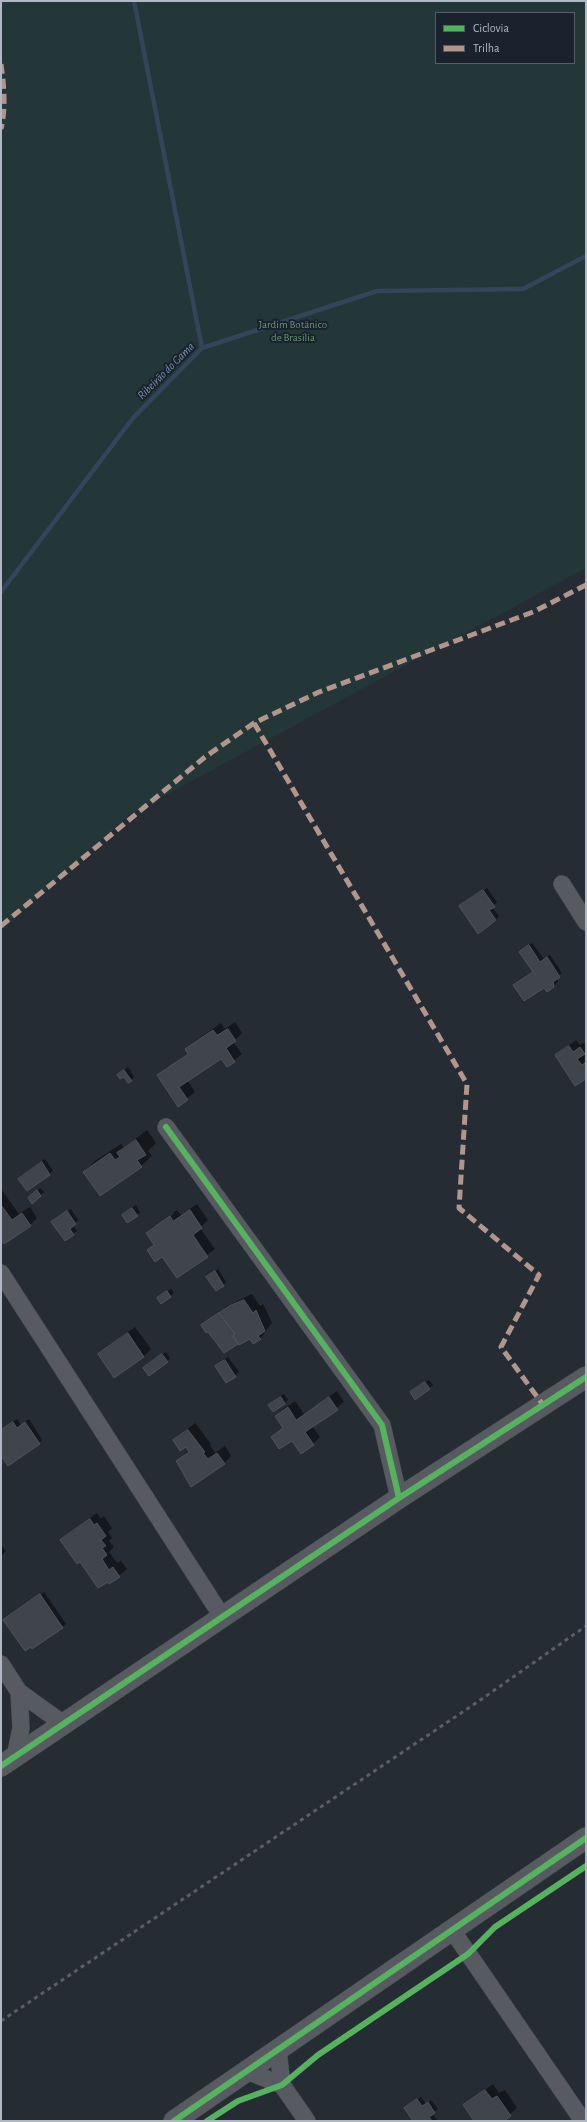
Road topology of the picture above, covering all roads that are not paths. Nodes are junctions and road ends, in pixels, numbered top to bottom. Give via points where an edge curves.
1 (562, 884) dead end
2 (586, 922) edge
3 (166, 1127) dead end
4 (1, 1273) edge
5 (586, 1377) edge
6 (399, 1498) junction
7 (223, 1618) junction
8 (1, 1664) edge
9 (19, 1692) junction
10 (65, 1725) junction
11 (8, 1762) edge
12 (586, 1838) edge
13 (452, 1930) junction
14 (278, 2049) junction
15 (247, 2071) junction
16 (282, 2085) junction
17 (174, 2121) edge
18 (307, 2121) edge
19 (583, 2121) edge

1 - 2 street
3 - 6 street via 382,1425
4 - 7 street
5 - 6 street
6 - 7 street
7 - 10 street
8 - 9 street
9 - 10 street
9 - 11 street via 21,1728
10 - 11 street
12 - 13 street
13 - 14 street
13 - 19 street
14 - 15 street
14 - 16 street
15 - 16 street
15 - 17 street
16 - 18 street

